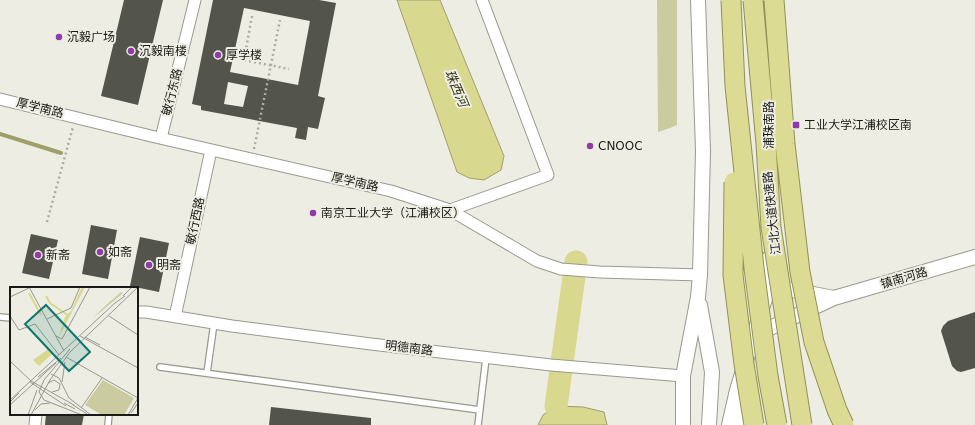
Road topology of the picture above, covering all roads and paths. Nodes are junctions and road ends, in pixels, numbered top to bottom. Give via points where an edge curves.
1 (195, 0) edge
2 (482, 0) edge
3 (698, 0) edge
4 (731, 0) edge
5 (753, 0) edge
6 (769, 0) edge
7 (774, 0) edge
8 (252, 16) dead end
9 (280, 20) dead end
10 (271, 66) junction
11 (289, 69) dead end
12 (735, 86) junction
13 (0, 99) edge
14 (76, 117) junction
15 (161, 138) junction
16 (211, 150) junction
17 (252, 159) junction
18 (450, 210) junction
19 (47, 222) dead end
20 (975, 257) edge
21 (700, 276) junction
22 (769, 286) junction
23 (698, 297) junction
24 (834, 298) junction
25 (138, 312) edge
26 (0, 317) edge
27 (175, 317) junction
28 (10, 318) edge
29 (214, 323) junction
30 (754, 335) junction
31 (486, 358) junction
32 (160, 366) dead end
33 (207, 373) junction
34 (683, 376) junction
35 (737, 390) junction
36 (480, 410) junction
37 (36, 415) edge
38 (109, 415) edge
39 (34, 425) edge
40 (108, 425) edge
41 (478, 425) edge
42 (684, 425) edge
43 (709, 425) edge
44 (729, 425) edge
45 (741, 425) edge
46 (754, 425) edge
47 (777, 425) edge
48 (802, 425) edge
49 (844, 425) edge

1 - 15 street, 敏行东路
2 - 18 street via 548,174
3 - 21 street via 702,151
4 - 12 highway, 江北大道快速路, bridge
5 - 48 highway, 江北大道快速路, bridge via 771,227
6 - 22 street, 浦珠南路
7 - 49 highway, bridge via 785,144 800,272 814,342
8 - 10 path via 244,60
9 - 10 path
10 - 11 path
10 - 17 path
12 - 46 highway, bridge via 733,275
12 - 47 highway, 江北大道快速路, bridge via 754,268
13 - 14 street, 厚学南路
14 - 15 street, 厚学南路
14 - 19 path
15 - 16 street, 厚学南路
16 - 17 street, 厚学南路
16 - 27 street, 敏行西路
17 - 18 street, 厚学南路 via 391,191
18 - 21 street, 厚学南路 via 537,261 561,270
20 - 24 street, 镇南河路
21 - 23 street
22 - 24 street
22 - 30 street, 浦珠南路
23 - 34 street
23 - 43 street via 712,372
24 - 30 street, 镇南河路
25 - 27 street, 明德南路
26 - 28 lane
27 - 29 street, 明德南路
29 - 31 street, 明德南路
29 - 33 lane
30 - 35 street, 浦珠南路
31 - 34 street, 明德南路
31 - 36 lane
32 - 33 lane
33 - 36 lane
34 - 42 street
35 - 44 street, 浦珠南路
35 - 45 street, 浦珠南路
36 - 41 lane
37 - 39 street
38 - 40 lane

